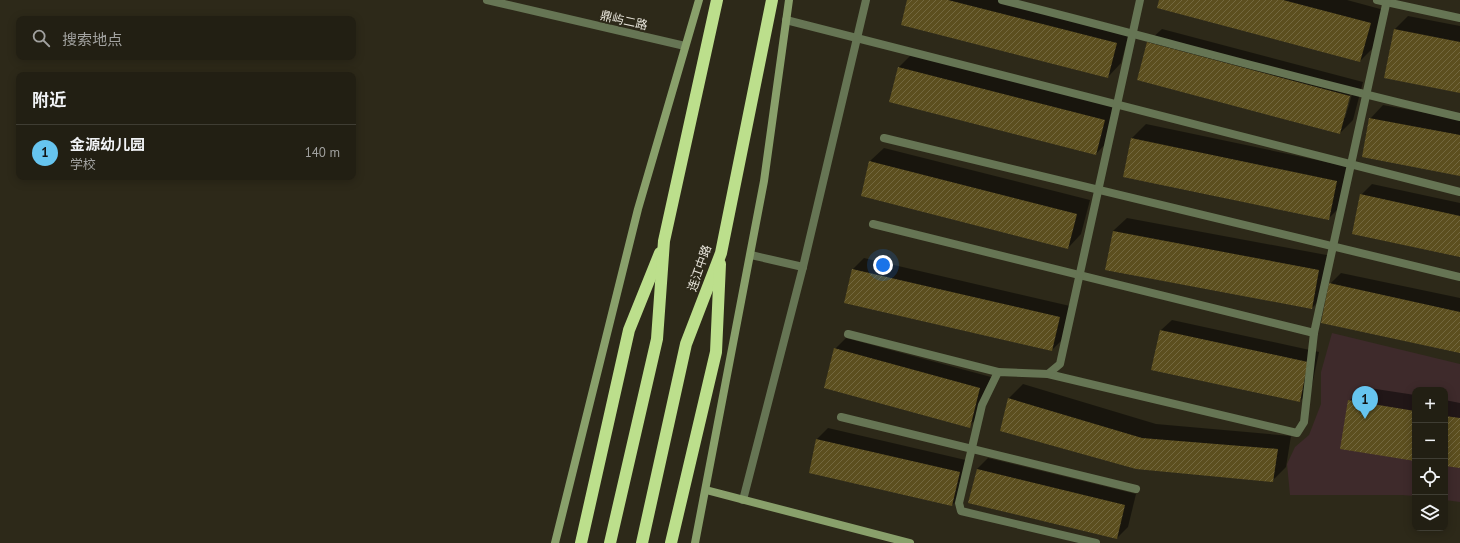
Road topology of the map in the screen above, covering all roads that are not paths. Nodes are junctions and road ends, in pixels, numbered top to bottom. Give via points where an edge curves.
1 (486, 0) edge
2 (699, 0) edge
3 (717, 0) edge
4 (772, 0) edge
5 (789, 0) edge
6 (866, 0) edge
7 (1002, 0) edge
8 (1140, 0) edge
9 (1377, 0) edge
10 (1387, 1) edge
11 (1460, 18) edge
12 (786, 20) junction
13 (1132, 32) junction
14 (857, 40) junction
15 (685, 46) junction
16 (1366, 96) junction
17 (1116, 105) junction
18 (1460, 117) edge
19 (884, 138) dead end
20 (1350, 164) junction
21 (1097, 190) junction
22 (1460, 192) edge
23 (873, 224) dead end
24 (664, 241) junction
25 (1332, 246) junction
26 (721, 253) junction
27 (751, 255) junction
28 (803, 268) junction
29 (1079, 275) junction
30 (1460, 277) edge
31 (1314, 333) junction
32 (848, 334) dead end
33 (998, 372) junction
34 (1048, 374) junction
35 (841, 417) dead end
36 (972, 449) junction
37 (1136, 489) dead end
38 (706, 490) junction
39 (743, 500) junction
40 (555, 543) edge
41 (581, 543) edge
42 (610, 543) edge
43 (642, 543) edge
44 (671, 543) edge
45 (695, 543) edge
46 (910, 543) edge
47 (1096, 543) edge

1 - 15 street, 鼎屿二路
2 - 15 main road
3 - 24 highway
4 - 26 highway, 连江中路
5 - 12 main road
6 - 14 street
7 - 13 street
8 - 13 street
9 - 10 street
10 - 11 street
10 - 16 street
12 - 14 street
12 - 27 main road
13 - 16 street
13 - 17 street
14 - 17 street
14 - 28 street
15 - 40 main road via 638,209
16 - 18 street
16 - 20 street
17 - 20 street
17 - 21 street
19 - 21 street
20 - 22 street
20 - 25 street
21 - 25 street
21 - 29 street
23 - 29 street
24 - 41 highway via 630,330
24 - 42 highway via 657,339
25 - 30 street
25 - 31 street
26 - 43 highway, 连江中路 via 686,344
26 - 44 highway via 716,352
27 - 28 street
27 - 38 main road
28 - 39 street
29 - 31 street
29 - 34 street via 1060,364
31 - 34 street via 1304,422 1297,433
32 - 33 street
33 - 34 street
33 - 36 street via 982,405
35 - 36 street
36 - 37 street
36 - 47 street via 960,503 961,511
38 - 39 main road
38 - 45 main road
39 - 46 main road

